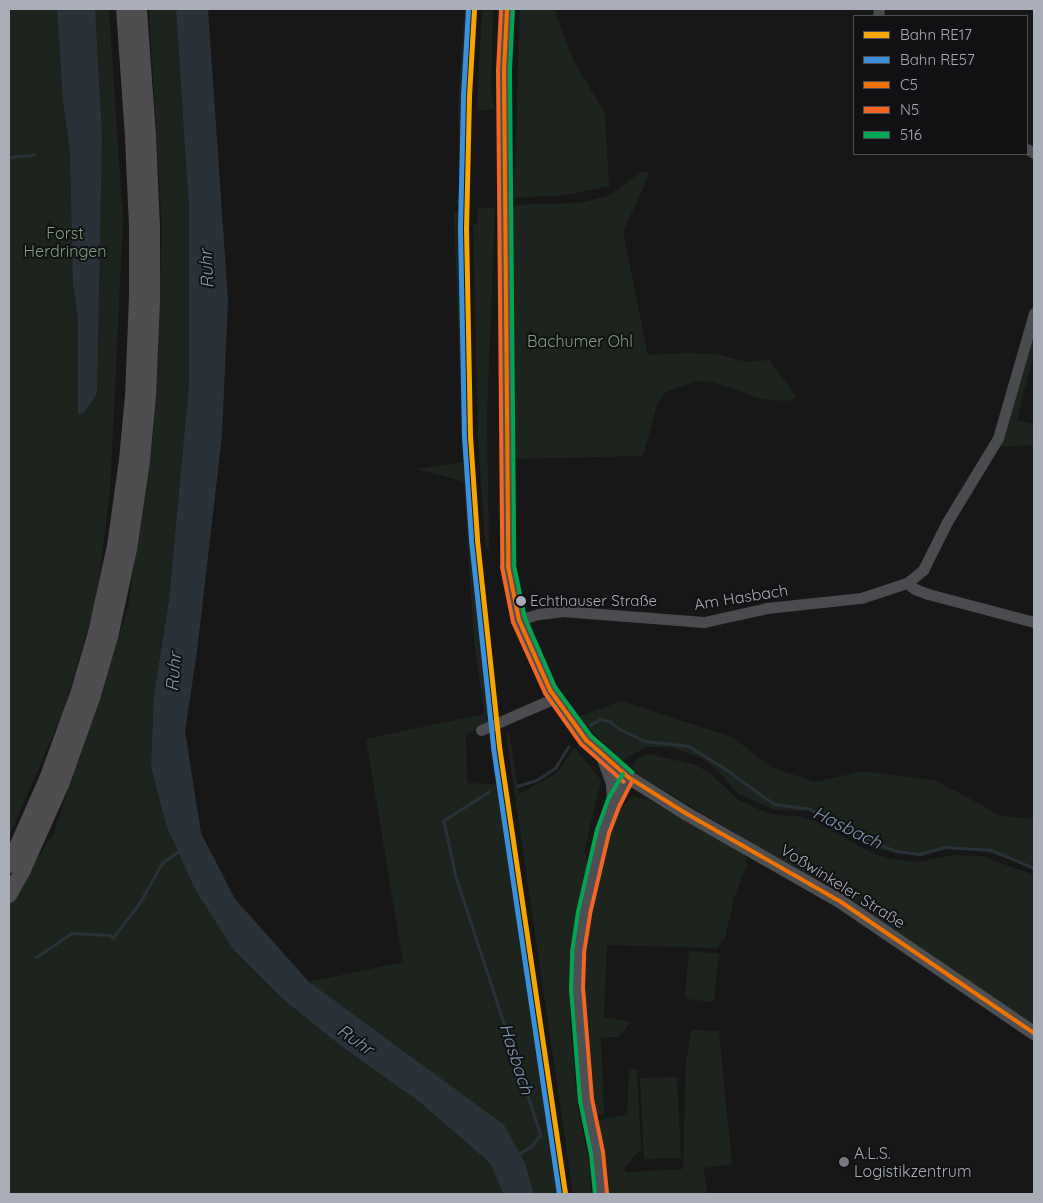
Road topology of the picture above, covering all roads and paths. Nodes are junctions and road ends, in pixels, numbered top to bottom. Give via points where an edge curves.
1 (124, 9) edge
2 (139, 9) edge
3 (507, 9) edge
4 (1034, 313) edge
5 (907, 584) junction
6 (520, 620) junction
7 (1034, 622) edge
8 (555, 698) junction
9 (481, 730) dead end
10 (602, 756) junction
11 (628, 777) junction
12 (614, 802) junction
13 (9, 865) edge
14 (9, 895) edge
15 (1034, 1033) edge
16 (601, 1194) edge

1 - 13 highway via 134,137 137,235 135,347 127,460 115,546 96,633 48,779
2 - 14 highway via 148,136 152,298 142,461 110,637 92,698 61,785
3 - 6 main road, Voßwinkeler Straße via 504,71 506,540 508,566
4 - 5 street, Am Hasbach via 998,438 947,522 923,570
5 - 6 street, Am Hasbach via 861,598 768,608 704,622 562,611
5 - 7 street via 928,594
6 - 8 main road, Voßwinkeler Straße
8 - 9 street
8 - 10 main road, Voßwinkeler Straße
10 - 11 main road, Voßwinkeler Straße
10 - 12 main road via 613,784
11 - 12 main road
11 - 15 main road, Voßwinkeler Straße via 841,902
12 - 16 main road via 591,882 580,932 577,967 586,1100 598,1153

